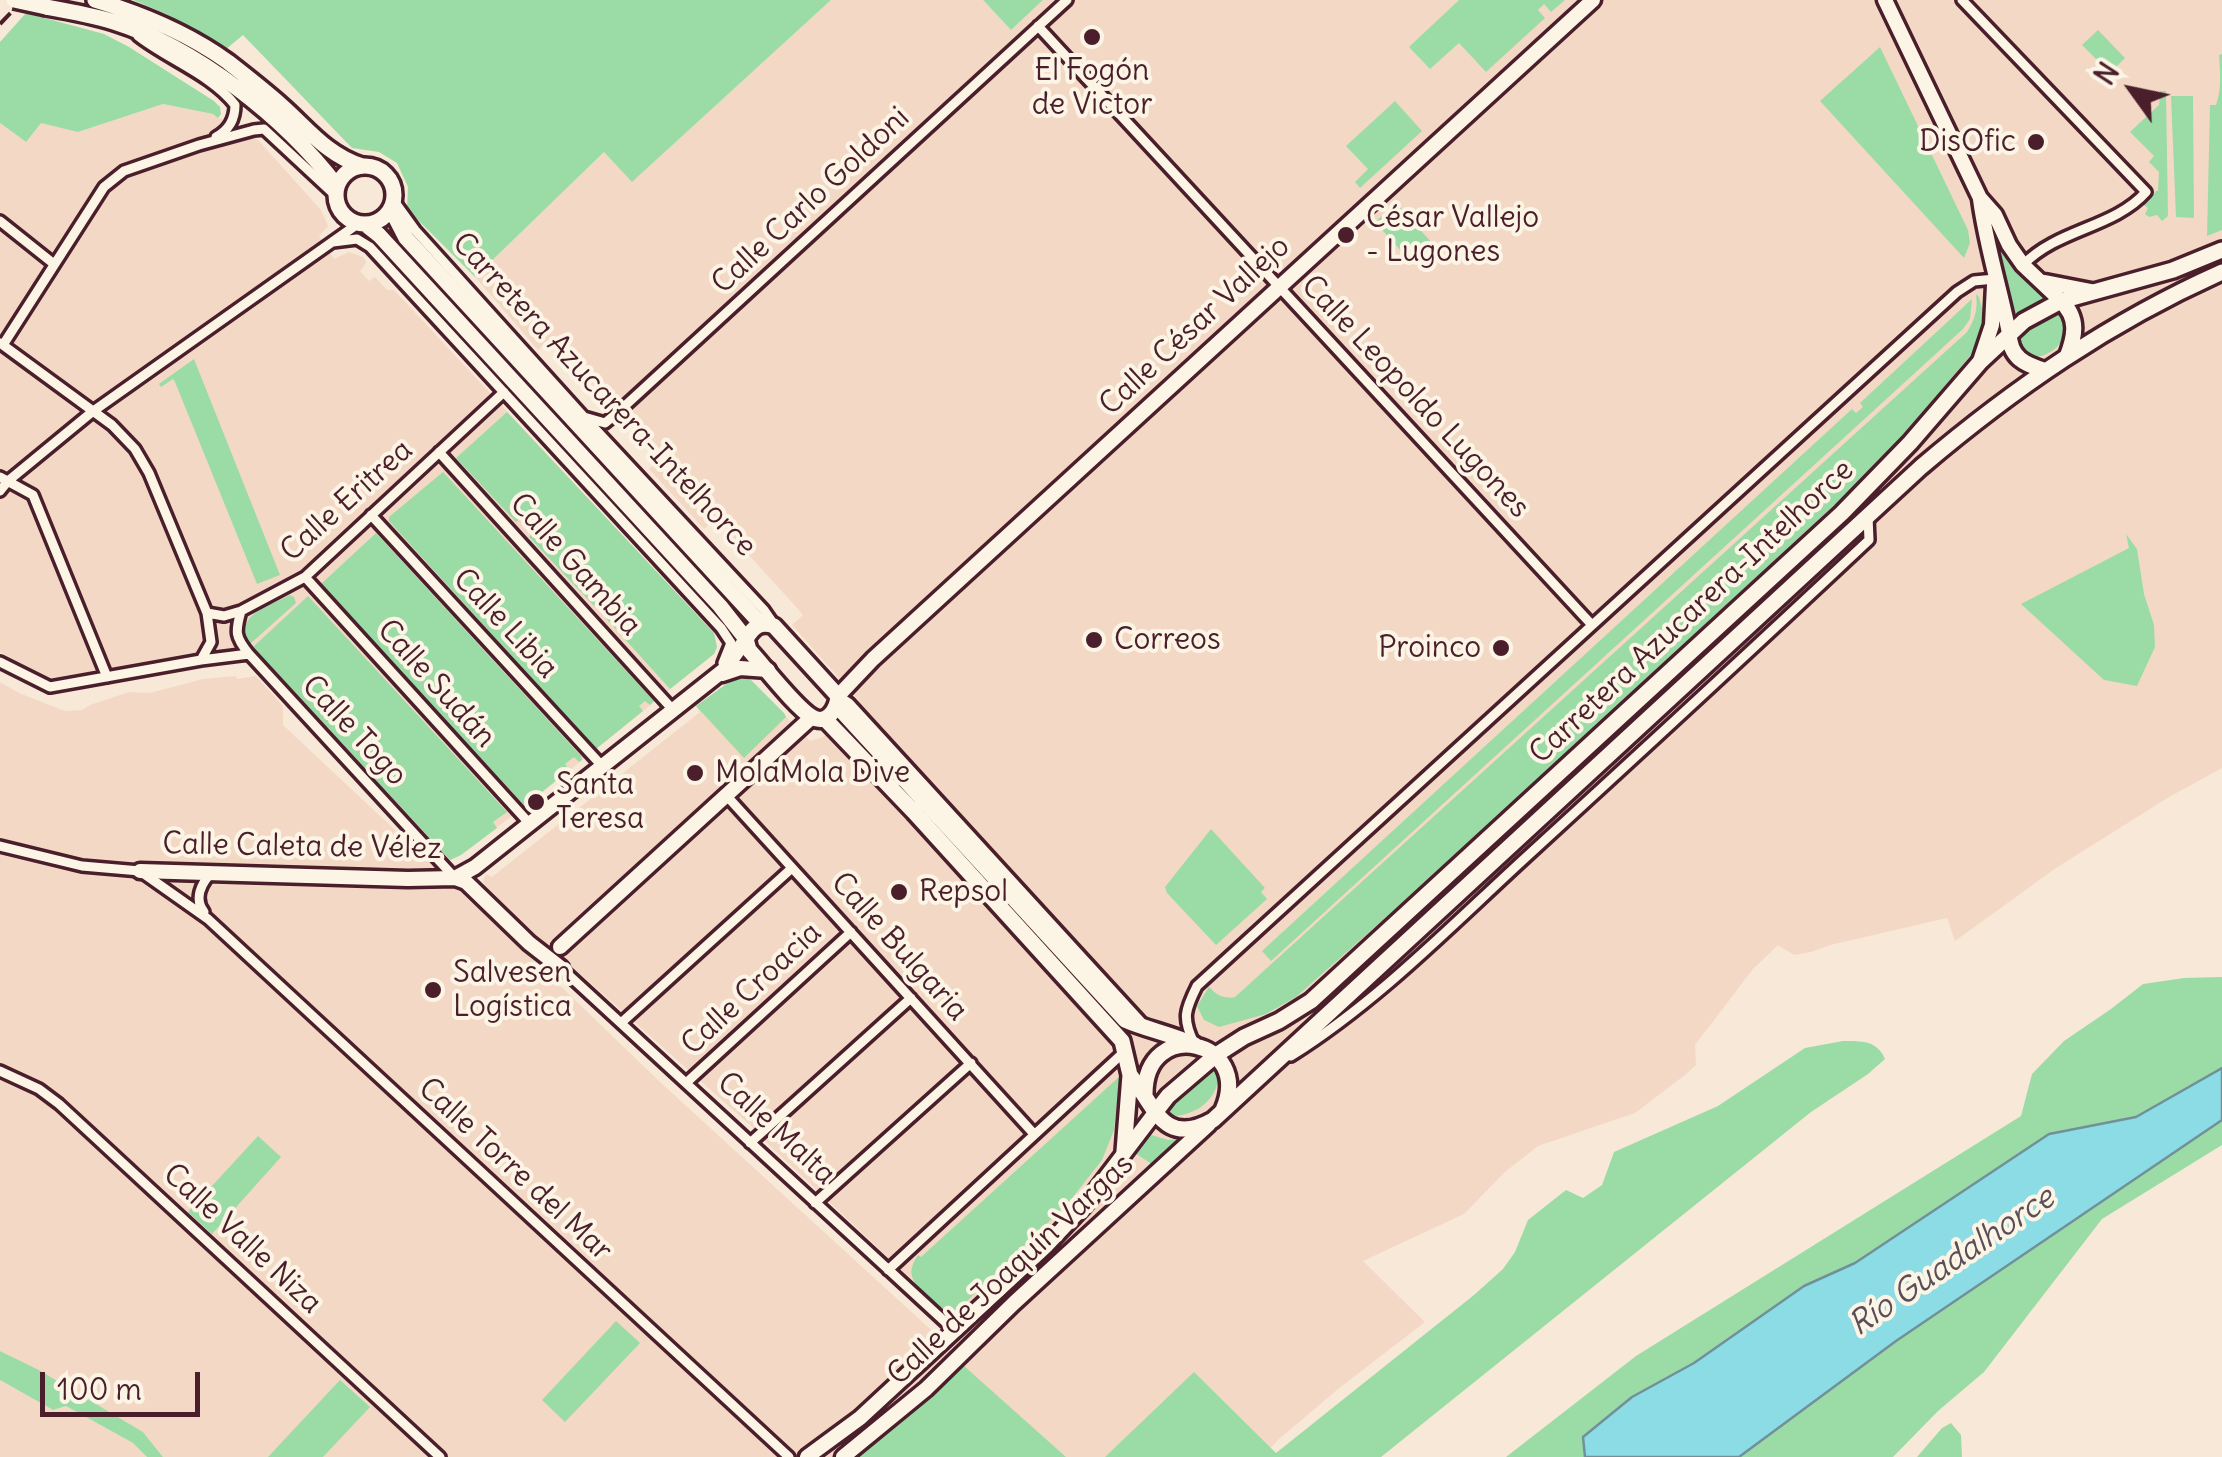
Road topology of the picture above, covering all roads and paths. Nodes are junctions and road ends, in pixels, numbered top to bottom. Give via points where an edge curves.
1 (14, 0) edge
2 (95, 0) edge
3 (1067, 0) edge
4 (1592, 0) edge
5 (1884, 0) edge
6 (1962, 0) edge
7 (1038, 26) junction
8 (129, 27) junction
9 (199, 145) junction
10 (362, 166) junction
11 (337, 191) junction
12 (1980, 198) junction
13 (392, 205) junction
14 (0, 221) edge
15 (362, 223) junction
16 (333, 242) junction
17 (2222, 250) edge
18 (382, 260) junction
19 (54, 264) junction
20 (2023, 265) junction
21 (2222, 272) edge
22 (1995, 279) junction
23 (2040, 280) junction
24 (1278, 286) junction
25 (2091, 291) junction
26 (2061, 302) junction
27 (2009, 333) junction
28 (1, 344) edge
29 (2067, 357) junction
30 (1980, 362) junction
31 (2046, 370) junction
32 (504, 392) junction
33 (92, 412) junction
34 (584, 417) junction
35 (439, 452) junction
36 (4, 479) edge
37 (0, 491) edge
38 (371, 516) junction
39 (305, 577) junction
40 (694, 599) junction
41 (241, 611) junction
42 (207, 613) junction
43 (730, 620) junction
44 (768, 625) junction
45 (1592, 626) junction
46 (746, 639) junction
47 (249, 654) junction
48 (201, 660) junction
49 (0, 662) edge
50 (768, 670) junction
51 (716, 675) junction
52 (107, 677) junction
53 (838, 701) junction
54 (674, 711) junction
55 (818, 718) junction
56 (603, 767) junction
57 (725, 794) junction
58 (530, 824) junction
59 (0, 846) edge
60 (792, 868) junction
61 (140, 871) junction
62 (211, 873) junction
63 (455, 878) junction
64 (208, 919) junction
65 (851, 932) junction
66 (530, 943) junction
67 (560, 947) junction
68 (561, 968) junction
69 (911, 998) junction
70 (620, 1023) junction
71 (1195, 1044) junction
72 (1124, 1052) junction
73 (1216, 1055) junction
74 (971, 1063) junction
75 (0, 1071) edge
76 (1130, 1075) junction
77 (686, 1083) junction
78 (1145, 1094) junction
79 (1154, 1114) junction
80 (1213, 1120) junction
81 (1034, 1134) junction
82 (750, 1143) junction
83 (1124, 1151) junction
84 (816, 1203) junction
85 (888, 1270) junction
86 (955, 1331) junction
87 (440, 1457) edge
88 (789, 1457) edge
89 (807, 1457) edge
90 (843, 1457) edge

1 - 8 main road, bridge
2 - 10 main road via 170,26 226,60 324,147
3 - 7 street, Calle Carlo Goldoni
4 - 24 street, Calle César Vallejo
5 - 12 street
6 - 20 street via 2146,192 2134,206 2043,247
7 - 24 street, Calle Leopoldo Lugones
7 - 34 street, Calle Carlo Goldoni via 616,414 604,424
8 - 9 street via 235,105 223,133
8 - 11 main road via 228,82 315,157
9 - 11 street via 264,130
9 - 19 street via 124,171 104,187
10 - 11 main road via 346,172
10 - 13 main road via 387,175
11 - 15 main road via 346,216
12 - 20 street
12 - 22 street
13 - 15 main road via 380,220
13 - 34 street, Carretera Azucarera-Intelhorce
13 - 44 main road, Carretera Azucarera-Intelhorce via 406,238
14 - 19 street
15 - 16 street
15 - 18 street, Carretera Azucarera-Intelhorce
15 - 43 main road, Carretera Azucarera-Intelhorce
16 - 18 street, Carretera Azucarera-Intelhorce via 357,239
16 - 33 street
17 - 25 main road, Carretera Azucarera-Intelhorce
18 - 32 street, Carretera Azucarera-Intelhorce
19 - 28 street
20 - 23 street
21 - 29 main road, Carretera Azucarera-Intelhorce
22 - 27 street
22 - 30 street via 1992,324
22 - 45 street, Carretera Azucarera-Intelhorce via 1957,292
23 - 25 street
23 - 26 street
24 - 45 street, Calle Leopoldo Lugones
24 - 53 street, Calle César Vallejo via 872,659
25 - 26 main road, Carretera Azucarera-Intelhorce
26 - 27 main road, Carretera Azucarera-Intelhorce
26 - 29 main road via 2074,317
27 - 30 main road, Carretera Azucarera-Intelhorce
27 - 31 main road via 2020,362
28 - 33 street
29 - 31 main road, Carretera Azucarera-Intelhorce
30 - 73 main road, Carretera Azucarera-Intelhorce via 1842,513 1311,1001
31 - 80 main road, Carretera Azucarera-Intelhorce via 1921,467
32 - 35 street, Calle Eritrea
32 - 40 street, Carretera Azucarera-Intelhorce
33 - 36 street
33 - 42 street via 134,449 148,473
34 - 44 street, Carretera Azucarera-Intelhorce via 764,610
35 - 38 street, Calle Eritrea
35 - 54 street, Calle Gambia
36 - 37 street
36 - 52 street via 34,495
38 - 39 street, Calle Eritrea
38 - 56 street, Calle Libia
39 - 41 street, Calle Eritrea
39 - 58 street, Calle Sudán
40 - 43 street, Carretera Azucarera-Intelhorce
40 - 51 street, Carretera Azucarera-Intelhorce via 731,643
41 - 42 street, Calle Eritrea
41 - 47 street via 236,629
42 - 48 street via 211,642
43 - 46 main road, Carretera Azucarera-Intelhorce
44 - 46 main road via 752,629
44 - 53 main road
45 - 71 street, Carretera Azucarera-Intelhorce via 1196,986 1184,1023
46 - 50 main road, Carretera Azucarera-Intelhorce
46 - 51 street, Calle Caleta de Vélez
47 - 48 street
47 - 63 street, Calle Togo
48 - 52 street
49 - 52 street via 50,688
50 - 51 street
50 - 55 main road, Carretera Azucarera-Intelhorce
51 - 54 street, Calle Caleta de Vélez
53 - 55 main road
53 - 71 main road via 1125,1020
54 - 56 street, Calle Caleta de Vélez
55 - 57 street
55 - 72 main road via 848,741 1114,1030
56 - 58 street, Calle Caleta de Vélez
57 - 60 street, Calle Bulgaria
57 - 67 street
58 - 63 street, Calle Caleta de Vélez
59 - 61 street, Calle Caleta de Vélez via 82,866
60 - 65 street, Calle Bulgaria
60 - 70 street
61 - 62 street, Calle Caleta de Vélez
61 - 64 street, Calle Torre del Mar
62 - 63 street, Calle Caleta de Vélez
62 - 64 street via 198,897
63 - 66 street, Calle Malta
64 - 88 street, Calle Torre del Mar
65 - 69 street, Calle Bulgaria
65 - 77 street, Calle Croacia
66 - 67 street
66 - 68 street, Calle Malta
67 - 68 street
68 - 70 street, Calle Malta
69 - 74 street, Calle Bulgaria
69 - 82 street
70 - 77 street, Calle Malta
71 - 73 main road
71 - 78 main road via 1157,1056
72 - 76 main road
72 - 81 street
73 - 79 main road, Carretera Azucarera-Intelhorce
73 - 80 main road via 1229,1081 1223,1109
74 - 81 street, Calle Bulgaria
74 - 84 street
75 - 87 street, Calle Valle Niza via 59,1104
76 - 78 main road
76 - 83 main road
77 - 82 street, Calle Malta
78 - 79 main road
79 - 80 main road via 1176,1128
79 - 83 street, Calle de Joaquín Vargas
80 - 90 street, Calle de Joaquín Vargas via 926,1389
81 - 85 street
82 - 84 street, Calle Malta
83 - 86 street, Calle de Joaquín Vargas via 1084,1206
84 - 85 street, Calle Malta
85 - 86 street, Calle Malta
86 - 89 street, Calle de Joaquín Vargas

